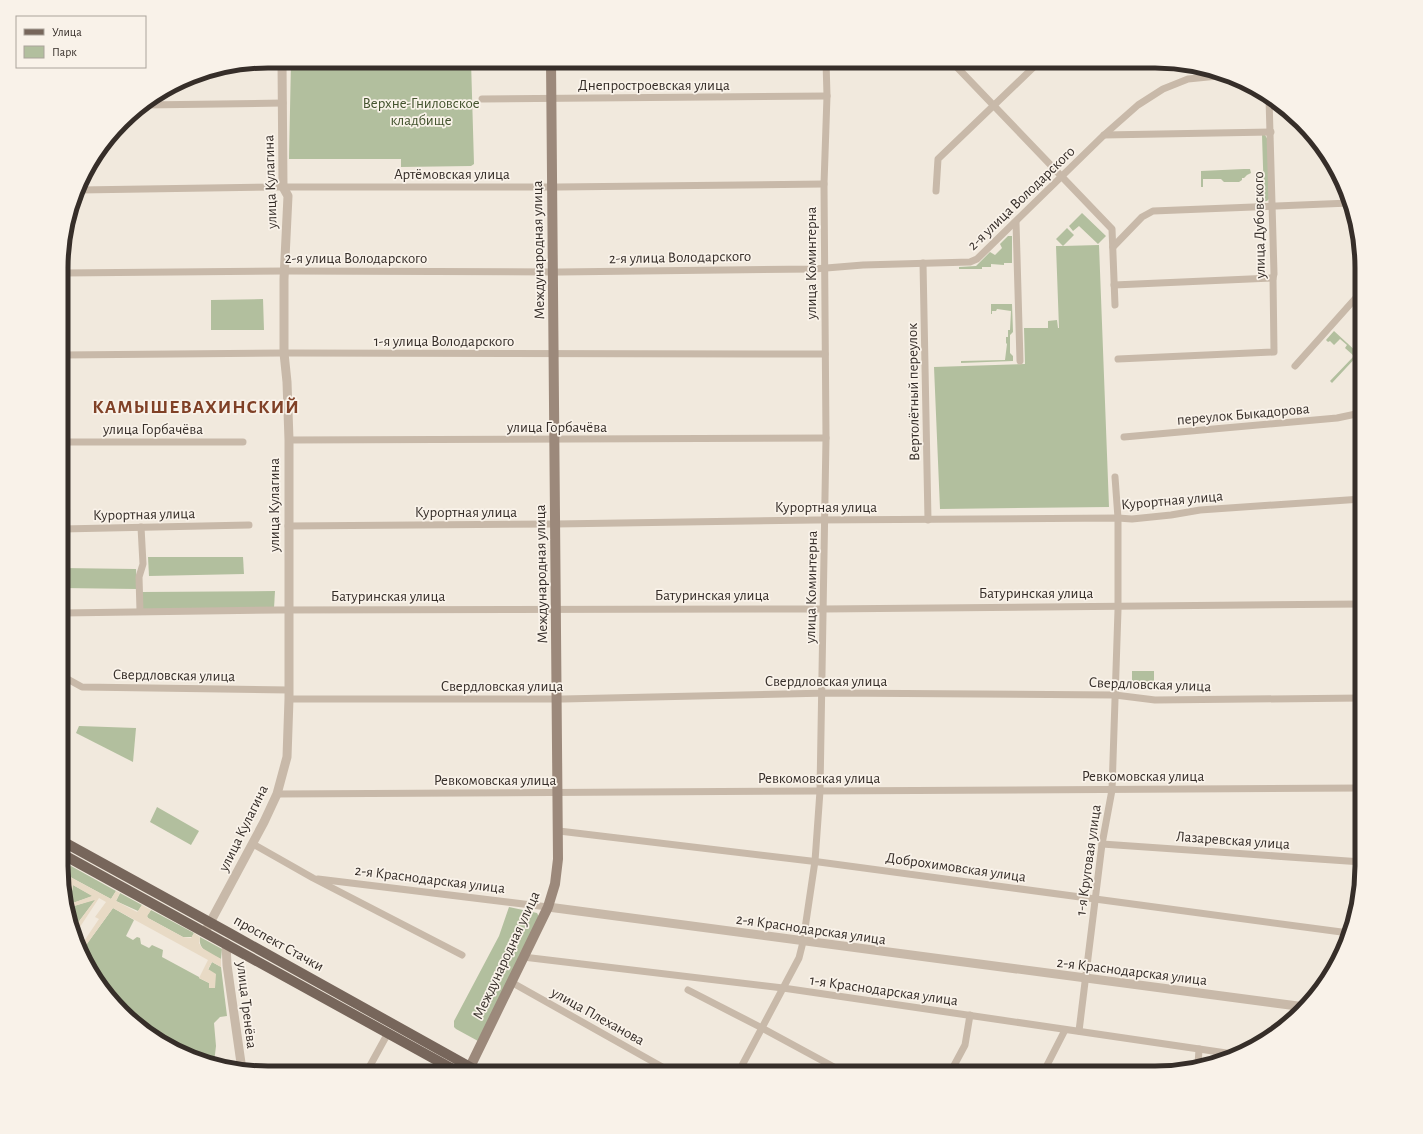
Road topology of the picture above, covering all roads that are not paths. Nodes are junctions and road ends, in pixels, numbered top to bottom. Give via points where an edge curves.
1 (282, 68) edge
2 (551, 68) edge
3 (826, 68) edge
4 (957, 68) edge
5 (1033, 68) edge
6 (1212, 77) edge
7 (827, 96) junction
8 (552, 98) junction
9 (482, 99) dead end
10 (283, 103) junction
11 (1269, 104) edge
12 (152, 105) edge
13 (993, 107) junction
14 (1271, 132) junction
15 (1104, 135) junction
16 (1062, 177) junction
17 (824, 184) junction
18 (283, 187) junction
19 (553, 187) junction
20 (84, 190) edge
21 (936, 191) dead end
22 (1344, 203) edge
23 (1272, 205) junction
24 (1016, 222) junction
25 (1112, 229) junction
26 (1122, 238) junction
27 (1113, 247) junction
28 (923, 263) junction
29 (825, 267) junction
30 (284, 271) junction
31 (554, 272) junction
32 (68, 273) edge
33 (1273, 278) junction
34 (1114, 285) junction
35 (1355, 300) edge
36 (1115, 305) dead end
37 (284, 353) junction
38 (554, 354) junction
39 (825, 354) junction
40 (68, 355) edge
41 (1118, 359) dead end
42 (1020, 361) dead end
43 (1295, 366) dead end
44 (1355, 414) edge
45 (1124, 437) dead end
46 (826, 438) junction
47 (288, 440) junction
48 (554, 440) junction
49 (68, 442) edge
50 (243, 442) dead end
51 (1115, 477) dead end
52 (1355, 499) edge
53 (1118, 518) junction
54 (825, 520) junction
55 (928, 520) junction
56 (556, 524) junction
57 (250, 525) dead end
58 (288, 526) junction
59 (141, 527) junction
60 (68, 529) edge
61 (1355, 604) edge
62 (1118, 606) junction
63 (557, 608) junction
64 (824, 609) junction
65 (289, 610) junction
66 (140, 612) junction
67 (68, 613) edge
68 (68, 679) edge
69 (822, 693) junction
70 (289, 695) junction
71 (1115, 695) junction
72 (1355, 698) edge
73 (558, 699) junction
74 (1355, 788) edge
75 (1112, 790) junction
76 (820, 791) junction
77 (558, 793) junction
78 (277, 794) junction
79 (559, 831) junction
80 (253, 844) junction
81 (1102, 844) junction
82 (68, 845) edge
83 (68, 857) edge
84 (815, 861) junction
85 (1355, 862) edge
86 (313, 878) junction
87 (1095, 898) junction
88 (548, 907) junction
89 (210, 922) junction
90 (205, 932) junction
91 (1344, 932) edge
92 (803, 942) junction
93 (226, 944) junction
94 (462, 955) dead end
95 (524, 956) junction
96 (1085, 979) junction
97 (511, 982) junction
98 (783, 988) junction
99 (688, 990) dead end
100 (1295, 1006) junction
101 (1298, 1006) edge
102 (1294, 1010) edge
103 (970, 1016) junction
104 (762, 1028) junction
105 (1065, 1030) junction
106 (1079, 1031) junction
107 (388, 1033) junction
108 (1200, 1049) junction
109 (1228, 1052) edge
110 (1198, 1061) edge
111 (241, 1064) edge
112 (370, 1066) edge
113 (447, 1066) edge
114 (461, 1066) edge
115 (470, 1066) edge
116 (661, 1066) edge
117 (742, 1066) edge
118 (832, 1066) edge
119 (954, 1066) edge
120 (1047, 1066) edge

1 - 10 street, улица Кулагина
2 - 8 main road, Международная улица
3 - 7 street, улица Коминтерна
4 - 13 street
5 - 13 street
6 - 15 street, 2-я улица Володарского via 1188,79 1163,89 1138,105
7 - 8 street, Днепростроевская улица
7 - 17 street, улица Коминтерна
8 - 9 street, Днепростроевская улица
8 - 19 main road, Международная улица
10 - 12 street
10 - 18 street, улица Кулагина
11 - 14 street, улица Дубовского
13 - 16 street
13 - 21 street via 938,160
14 - 15 street
14 - 23 street, улица Дубовского
15 - 16 street, 2-я улица Володарского
16 - 24 street, 2-я улица Володарского
16 - 25 street
17 - 19 street, Артёмовская улица
17 - 29 street, улица Коминтерна
18 - 19 street, Артёмовская улица
18 - 20 street, Артёмовская улица
18 - 30 street, улица Кулагина via 288,196
19 - 31 main road, Международная улица
22 - 23 street
23 - 26 street via 1153,211 1142,217
23 - 33 street, улица Дубовского
24 - 28 street, 2-я улица Володарского via 974,262
24 - 42 street
25 - 26 street
25 - 27 street
26 - 27 street
27 - 34 street
28 - 29 street, 2-я улица Володарского
28 - 55 street, Вертолётный переулок
29 - 31 street, 2-я улица Володарского
29 - 39 street, улица Коминтерна
30 - 31 street, 2-я улица Володарского
30 - 32 street, 2-я улица Володарского
30 - 37 street, улица Кулагина
31 - 38 main road, Международная улица
33 - 34 street
33 - 41 street, улица Дубовского via 1274,352
34 - 36 street
35 - 43 street
37 - 38 street, 1-я улица Володарского
37 - 40 street, 1-я улица Володарского
37 - 47 street, улица Кулагина
38 - 39 street, 1-я улица Володарского
38 - 48 main road, Международная улица
39 - 46 street, улица Коминтерна
44 - 45 street, переулок Быкадорова via 1337,418
46 - 48 street, улица Горбачёва
46 - 54 street, улица Коминтерна
47 - 48 street, улица Горбачёва
47 - 58 street, улица Кулагина
48 - 56 main road, Международная улица
49 - 50 street, улица Горбачёва
51 - 53 street, 1-я Круговая улица
52 - 53 street, Курортная улица via 1200,510 1132,519
53 - 55 street, Курортная улица
53 - 62 street, 1-я Круговая улица
54 - 55 street, Курортная улица
54 - 56 street, Курортная улица
54 - 64 street, улица Коминтерна
56 - 58 street, Курортная улица
56 - 63 main road, Международная улица
57 - 59 street, Курортная улица
58 - 65 street, улица Кулагина
59 - 60 street, Курортная улица
59 - 66 street via 143,564 139,577
61 - 62 street, Батуринская улица
62 - 64 street, Батуринская улица
62 - 71 street, 1-я Круговая улица
63 - 64 street, Батуринская улица
63 - 65 street, Батуринская улица
63 - 73 main road, Международная улица
64 - 69 street, улица Коминтерна
65 - 66 street, Батуринская улица
65 - 70 street, улица Кулагина
66 - 67 street, Батуринская улица
68 - 70 street, Свердловская улица via 82,687
69 - 71 street, Свердловская улица
69 - 73 street, Свердловская улица
69 - 76 street, улица Коминтерна
70 - 73 street, Свердловская улица
70 - 78 street, улица Кулагина via 287,757
71 - 72 street, Свердловская улица via 1155,700
71 - 75 street, 1-я Круговая улица
73 - 77 main road, Международная улица
74 - 75 street, Ревкомовская улица
75 - 76 street, Ревкомовская улица
75 - 81 street, 1-я Круговая улица
76 - 77 street, Ревкомовская улица
76 - 84 street, улица Коминтерна
77 - 78 street, Ревкомовская улица
77 - 79 main road, Международная улица
78 - 80 street, улица Кулагина
79 - 84 street, Доброхимовская улица
79 - 88 main road, Международная улица via 555,884
80 - 86 street
80 - 89 street, улица Кулагина
81 - 85 street, Лазаревская улица
81 - 87 street, 1-я Круговая улица
82 - 89 main road, проспект Стачки
83 - 90 main road, проспект Стачки
84 - 87 street, Доброхимовская улица
84 - 92 street, улица Коминтерна
86 - 88 street, 2-я Краснодарская улица
86 - 94 street
87 - 91 street, Доброхимовская улица
87 - 96 street, 1-я Круговая улица
88 - 92 street, 2-я Краснодарская улица
88 - 95 main road, Международная улица
89 - 90 street, улица Кулагина
89 - 114 main road, проспект Стачки
90 - 93 main road, проспект Стачки
92 - 96 street, 2-я Краснодарская улица
92 - 98 street, улица Коминтерна via 799,958
93 - 107 main road, проспект Стачки
93 - 111 street, улица Тренёва
95 - 97 main road, Международная улица
95 - 98 street, 1-я Краснодарская улица
96 - 100 street, 2-я Краснодарская улица
96 - 106 street, 1-я Круговая улица
97 - 115 main road, Международная улица
97 - 116 street, улица Плеханова
98 - 103 street, 1-я Краснодарская улица
98 - 104 street, улица Коминтерна
99 - 104 street
100 - 101 street, 2-я Краснодарская улица
100 - 102 street
103 - 105 street, 1-я Краснодарская улица
103 - 119 street via 965,1045
104 - 117 street, улица Коминтерна
104 - 118 street
105 - 106 street, 1-я Краснодарская улица
105 - 120 street
106 - 108 street, 1-я Краснодарская улица
107 - 112 street
107 - 113 main road, проспект Стачки
108 - 109 street, 1-я Краснодарская улица
108 - 110 street

